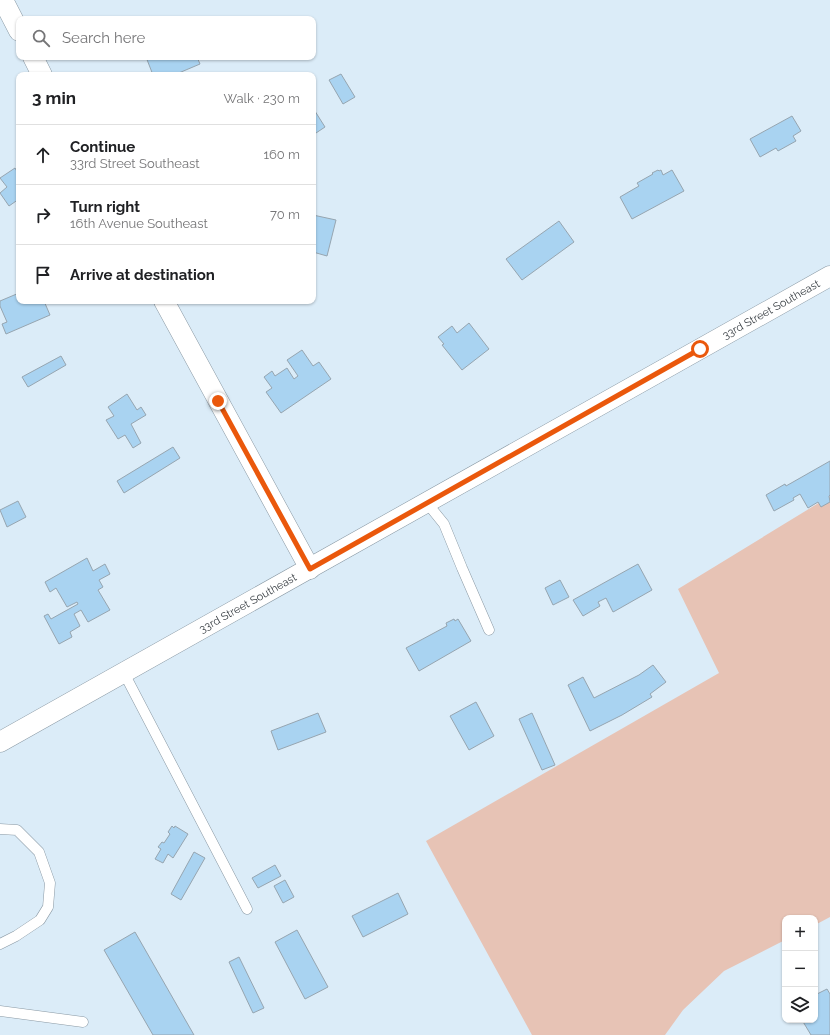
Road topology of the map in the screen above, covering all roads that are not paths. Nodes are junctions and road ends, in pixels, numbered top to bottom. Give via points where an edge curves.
1 (3, 0) edge
2 (16, 25) edge
3 (34, 60) edge
4 (40, 72) edge
5 (830, 276) edge
6 (166, 304) edge
7 (427, 503) junction
8 (310, 569) junction
9 (489, 630) dead end
10 (124, 672) junction
11 (0, 742) edge
12 (0, 829) edge
13 (247, 909) dead end
14 (0, 944) edge
15 (0, 1010) edge
16 (83, 1022) dead end

1 - 2 street
3 - 4 street
5 - 7 street, 33rd Street Southeast
6 - 8 street
7 - 8 street, 33rd Street Southeast
7 - 9 lane via 444,524
8 - 10 street, 33rd Street Southeast
10 - 11 street, 33rd Street Southeast
10 - 13 lane
12 - 14 lane via 17,830 39,852 50,883 48,907 40,920
15 - 16 lane

